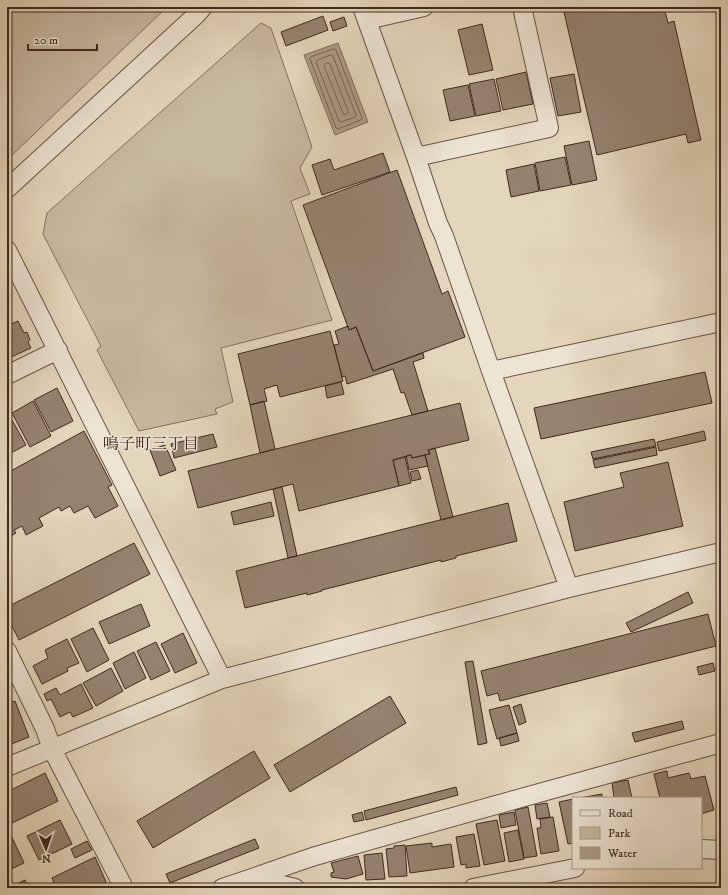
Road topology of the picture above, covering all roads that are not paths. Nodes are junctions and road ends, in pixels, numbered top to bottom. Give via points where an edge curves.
1 (203, 7) edge
2 (424, 7) edge
3 (522, 7) edge
4 (365, 14) edge
5 (416, 157) junction
6 (7, 189) edge
7 (7, 250) edge
8 (721, 322) edge
9 (58, 350) junction
10 (491, 371) junction
11 (7, 375) edge
12 (721, 552) edge
13 (569, 588) junction
14 (7, 651) edge
15 (222, 679) junction
16 (721, 743) edge
17 (52, 749) junction
18 (7, 766) edge
19 (702, 849) edge
20 (721, 850) edge
21 (572, 869) edge
22 (255, 878) junction
23 (124, 888) edge
24 (222, 888) edge
25 (295, 888) edge
26 (472, 888) edge

1 - 6 street
2 - 4 street
3 - 5 street via 549,128
4 - 5 street
5 - 10 street
7 - 9 street
8 - 10 street
9 - 11 street
9 - 15 street
10 - 13 street
12 - 13 street
13 - 15 street
14 - 17 street via 46,729
15 - 17 street
16 - 22 street via 471,811 317,856
17 - 18 street
17 - 23 street
19 - 20 street
21 - 26 street
22 - 24 street
22 - 25 street

